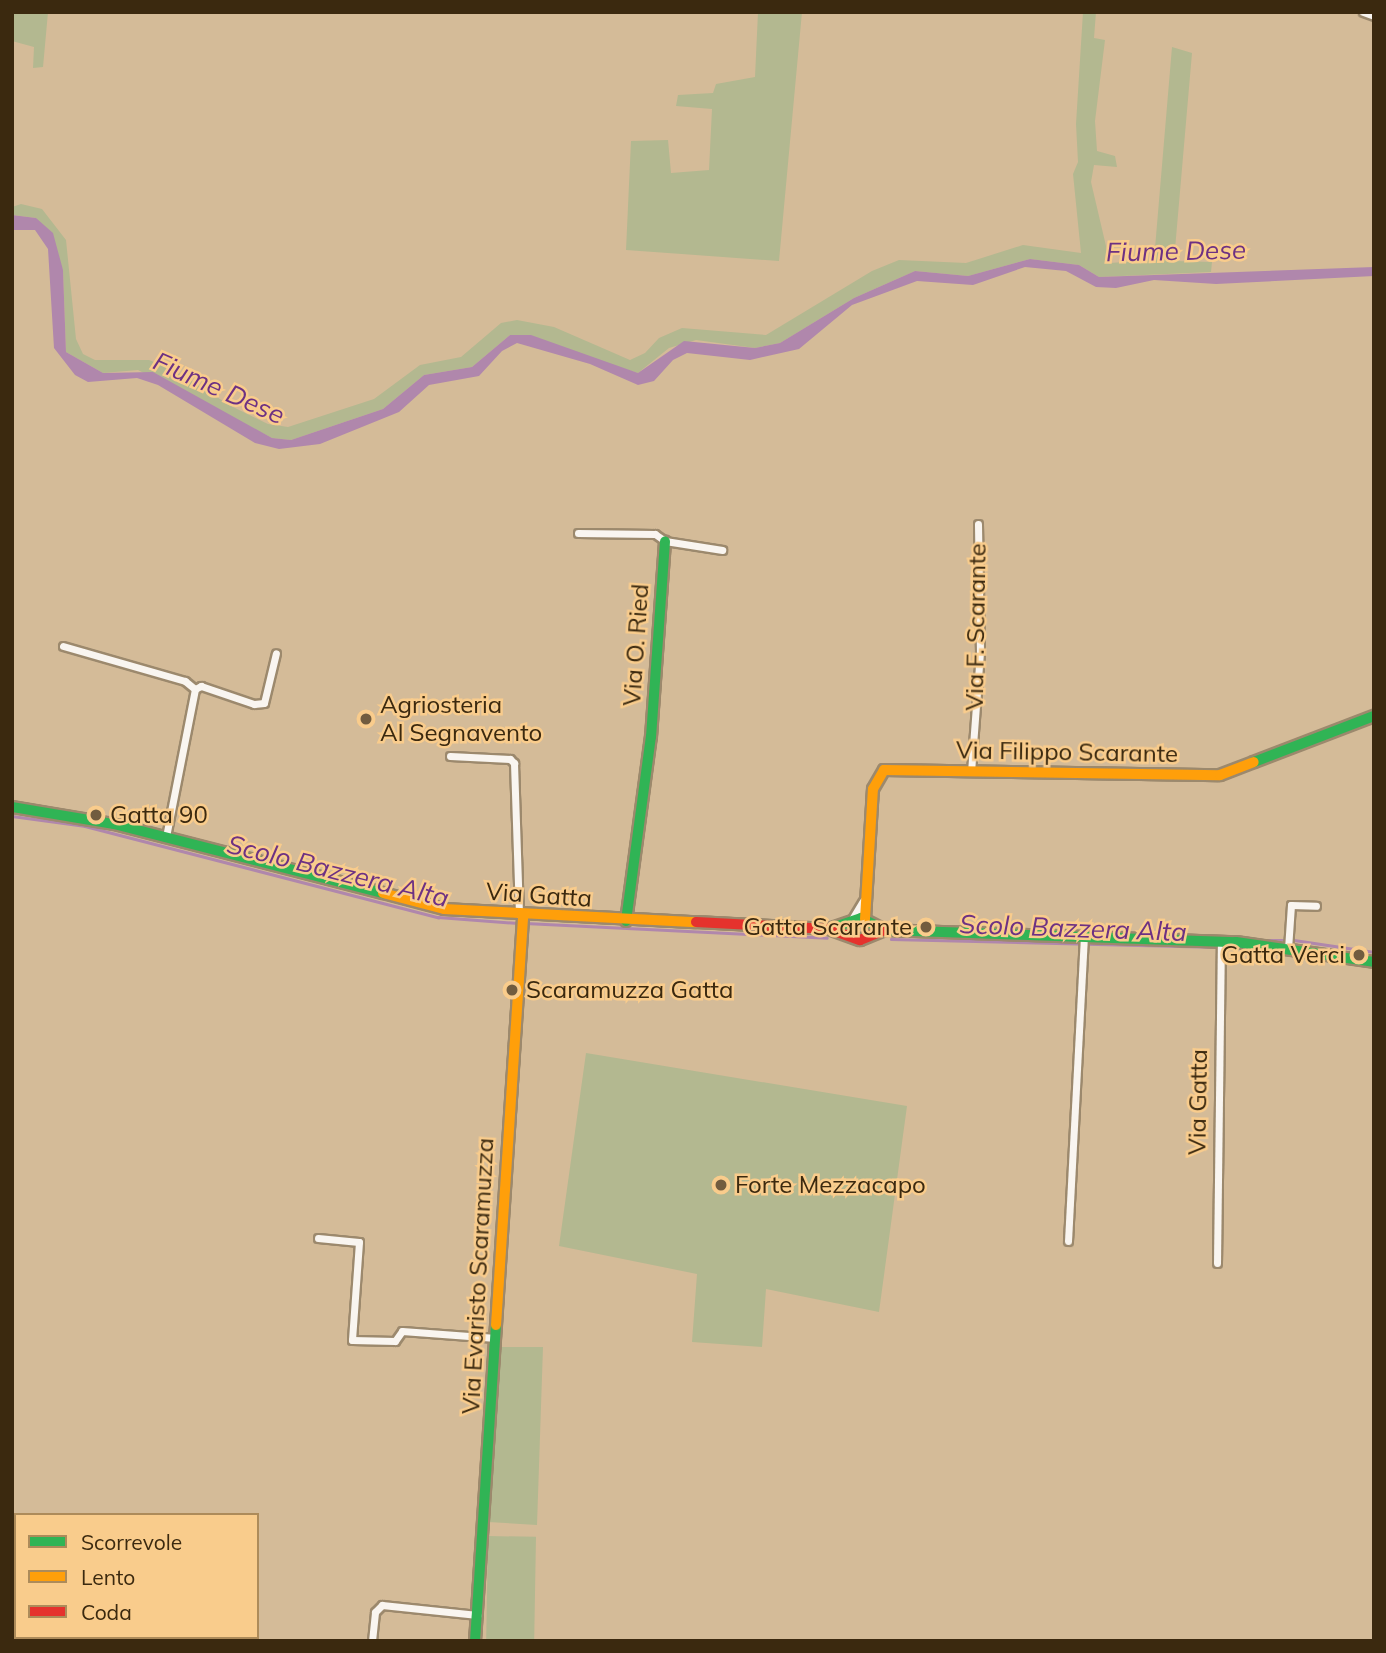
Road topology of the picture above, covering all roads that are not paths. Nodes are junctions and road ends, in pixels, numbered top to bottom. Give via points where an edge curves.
1 (1363, 12) edge
2 (1374, 16) edge
3 (978, 524) dead end
4 (578, 533) dead end
5 (665, 541) junction
6 (722, 551) dead end
7 (63, 646) dead end
8 (276, 653) dead end
9 (195, 689) junction
10 (1374, 716) edge
11 (649, 752) joint
12 (450, 757) dead end
13 (971, 772) junction
14 (12, 807) edge
15 (166, 837) junction
16 (863, 901) junction
17 (1316, 906) dead end
18 (521, 914) junction
19 (851, 920) junction
20 (626, 921) junction
21 (867, 921) junction
22 (829, 929) junction
23 (885, 930) junction
24 (848, 934) junction
25 (867, 936) junction
26 (1084, 942) junction
27 (1221, 947) junction
28 (1288, 949) junction
29 (1374, 962) edge
30 (318, 1238) dead end
31 (1068, 1241) dead end
32 (1217, 1264) dead end
33 (496, 1338) junction
34 (477, 1615) junction
35 (372, 1641) edge
36 (475, 1641) edge

1 - 2 street
3 - 13 street, Via F. Scarante via 980,652
4 - 5 street via 654,534
5 - 6 street
5 - 11 street, Via O. Ried
7 - 9 street via 185,681
8 - 9 street via 264,703 254,704 201,686
9 - 15 street
10 - 13 street, Via Filippo Scarante via 1220,775
11 - 20 street, Via Gatta
12 - 18 street via 510,759 514,763
13 - 16 street, Via Filippo Scarante via 893,768 878,775
14 - 15 street, Via Gatta via 87,818
15 - 18 street, Via Gatta via 423,905
16 - 19 street, Via Filippo Scarante
16 - 21 street, Via Filippo Scarante
17 - 28 street via 1291,905
18 - 20 street, Via Gatta
18 - 33 street, Via Evaristo Scaramuzza
19 - 21 street, Via Gatta
19 - 22 street, Via Gatta
19 - 24 street
20 - 22 street, Via Gatta
21 - 23 street, Via Gatta
21 - 25 street
22 - 24 street, Via Gatta
23 - 25 street, Via Gatta
23 - 26 street, Via Gatta
24 - 25 street, Via Gatta via 860,940
26 - 27 street, Via Gatta
26 - 31 street
27 - 28 street, Via Gatta
27 - 32 street, Via Gatta
28 - 29 street, Via Gatta
30 - 33 street via 359,1242 352,1340 395,1341 402,1331
33 - 34 street, Via Evaristo Scaramuzza
34 - 35 street via 382,1605 375,1612
34 - 36 street, Via Evaristo Scaramuzza

